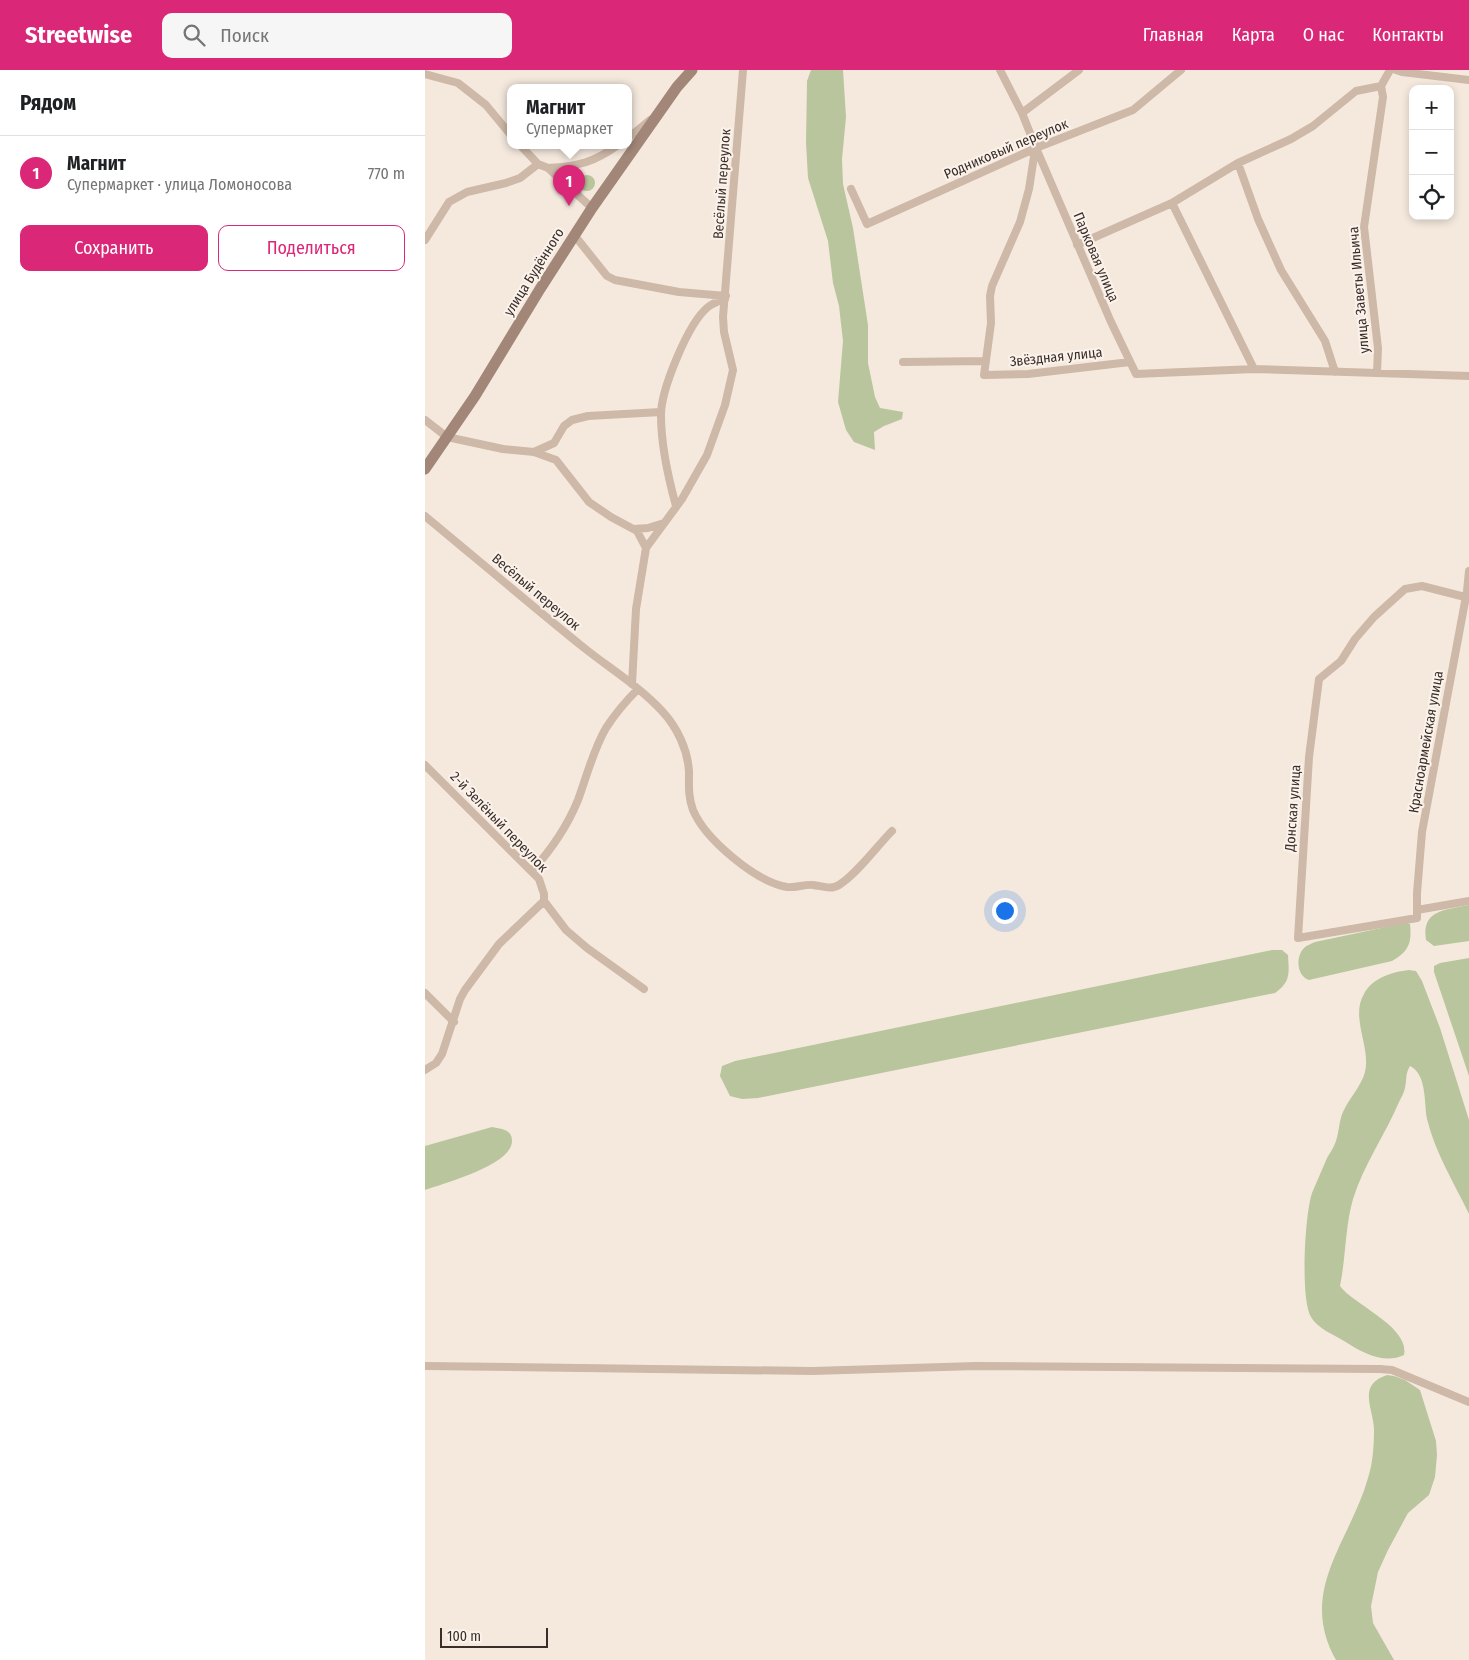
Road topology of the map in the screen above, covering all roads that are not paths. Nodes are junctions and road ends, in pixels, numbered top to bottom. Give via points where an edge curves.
1 (692, 70) edge
2 (743, 70) edge
3 (1000, 70) edge
4 (1079, 70) edge
5 (1181, 70) edge
6 (1390, 70) edge
7 (1396, 70) edge
8 (425, 74) edge
9 (1469, 80) edge
10 (1381, 86) junction
11 (1022, 113) junction
12 (658, 114) junction
13 (507, 130) edge
14 (632, 135) edge
15 (1036, 148) junction
16 (524, 149) edge
17 (613, 149) edge
18 (1238, 162) junction
19 (538, 164) junction
20 (547, 168) junction
21 (851, 189) dead end
22 (1172, 203) junction
23 (592, 208) junction
24 (575, 236) junction
25 (425, 240) edge
26 (1077, 245) junction
27 (725, 298) junction
28 (986, 361) junction
29 (903, 362) dead end
30 (1130, 362) junction
31 (1254, 369) junction
32 (1335, 372) junction
33 (1377, 373) junction
34 (1469, 376) edge
35 (661, 412) junction
36 (425, 420) edge
37 (447, 437) junction
38 (534, 452) junction
39 (425, 469) edge
40 (676, 506) junction
41 (425, 516) edge
42 (663, 523) junction
43 (633, 529) junction
44 (646, 548) junction
45 (1469, 571) edge
46 (1465, 597) junction
47 (635, 686) junction
48 (425, 765) edge
49 (891, 830) dead end
50 (532, 871) junction
51 (543, 901) junction
52 (1469, 901) edge
53 (1417, 914) junction
54 (644, 989) dead end
55 (425, 993) edge
56 (454, 1022) junction
57 (425, 1070) edge
58 (425, 1366) edge
59 (1469, 1402) edge

1 - 12 main road, улица Будённого
2 - 27 street, Весёлый переулок
3 - 11 street, Парковая улица
4 - 11 street
5 - 15 street, Родниковый переулок via 1133,110
6 - 10 street, улица Заветы Ильича
7 - 9 street
8 - 13 street via 458,83 486,105
10 - 18 street via 1356,91 1313,126
10 - 33 street, улица Заветы Ильича via 1383,97 1364,227 1378,348
11 - 15 street, Парковая улица
12 - 14 street
12 - 23 main road, улица Будённого
15 - 21 street, Родниковый переулок via 867,224
15 - 26 street, Парковая улица
15 - 28 street via 1020,222 992,286
16 - 19 street
17 - 20 street via 575,166
18 - 22 street
18 - 32 street via 1258,219 1281,270 1325,341
19 - 20 street
19 - 25 street via 520,178 467,192 449,202
20 - 23 street
22 - 26 street
22 - 31 street
23 - 24 main road, улица Будённого
24 - 27 street via 607,276 615,280
24 - 37 main road, улица Будённого
26 - 30 street, Парковая улица
27 - 35 street via 707,307 689,333 677,358
27 - 40 street, Весёлый переулок via 724,332 733,370 725,405 707,455
28 - 29 street
28 - 30 street, Звёздная улица via 984,375 1028,374
30 - 31 street, Парковая улица via 1136,374
31 - 32 street
32 - 33 street
33 - 34 street
35 - 38 street via 588,416 572,420 564,426 554,443
35 - 40 street via 663,444
36 - 37 street
37 - 38 street
37 - 39 main road, улица Будённого
38 - 43 street via 555,460 589,502
40 - 42 street, Весёлый переулок
41 - 47 street, Весёлый переулок
42 - 43 street
42 - 44 street, Весёлый переулок
43 - 44 street
44 - 47 street, Весёлый переулок via 636,609
45 - 46 street, Красноармейская улица
46 - 53 street, Красноармейская улица via 1422,832
46 - 53 street, Донская улица via 1422,586 1405,589 1374,617 1341,661 1319,680 1309,757 1298,938
47 - 49 street, Весёлый переулок via 662,711 686,752 689,797 694,812 719,845 759,876 787,887 811,884 839,886
47 - 50 street via 599,741 571,817
48 - 50 street, 2-й Зелёный переулок
50 - 51 street, 2-й Зелёный переулок via 543,886
51 - 54 street, 2-й Зелёный переулок via 587,948
51 - 56 street via 499,944 465,990
52 - 53 street
55 - 56 street
56 - 57 street via 442,1054
58 - 59 street via 803,1371 975,1366 1392,1370

